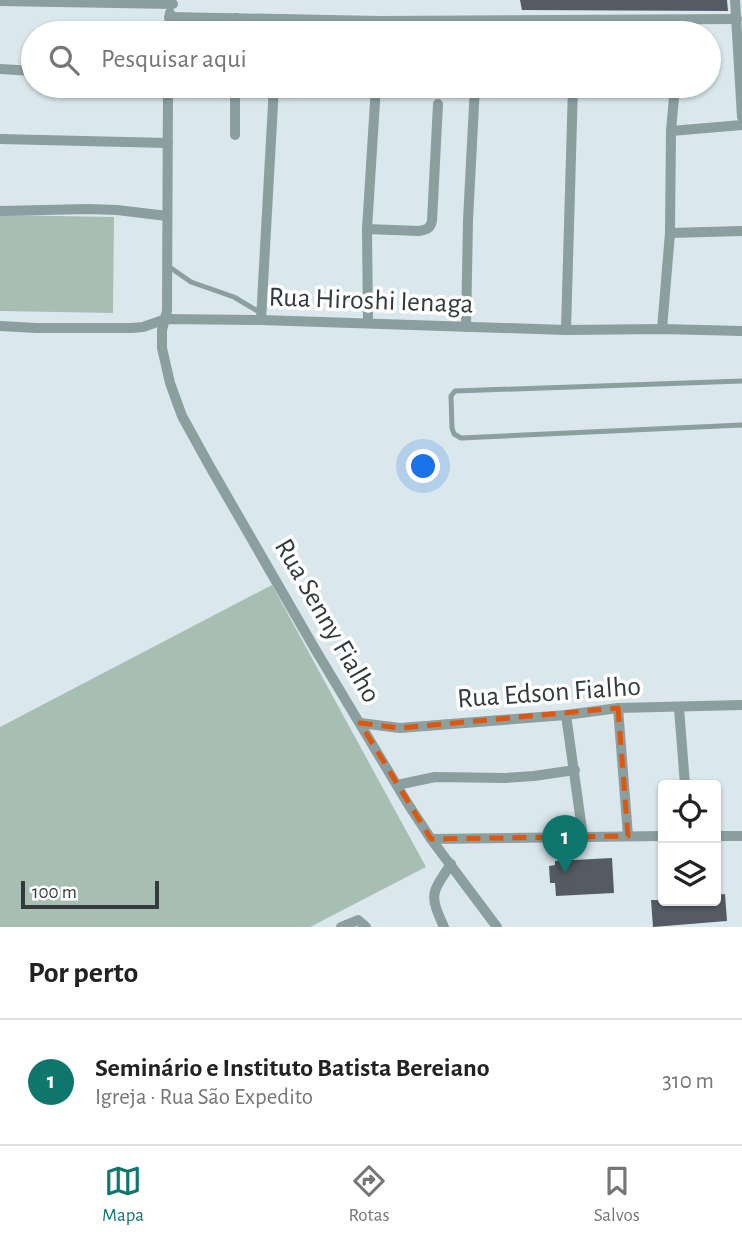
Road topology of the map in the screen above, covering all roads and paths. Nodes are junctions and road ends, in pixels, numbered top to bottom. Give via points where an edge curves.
1 (735, 0) edge
2 (0, 1) edge
3 (88, 1) edge
4 (169, 2) edge
5 (169, 17) junction
6 (236, 18) joint
7 (278, 19) joint
8 (737, 19) junction
9 (681, 20) joint
10 (169, 21) edge
11 (380, 21) edge
12 (576, 21) edge
13 (0, 69) edge
14 (21, 70) edge
15 (741, 77) edge
16 (168, 98) edge
17 (235, 98) edge
18 (273, 98) edge
19 (375, 98) edge
20 (474, 98) edge
21 (573, 98) edge
22 (674, 98) edge
23 (438, 104) dead end
24 (742, 117) edge
25 (742, 125) edge
26 (671, 131) junction
27 (235, 135) dead end
28 (0, 139) edge
29 (168, 143) junction
30 (0, 211) edge
31 (167, 216) junction
32 (368, 229) junction
33 (742, 232) edge
34 (670, 233) junction
35 (167, 265) junction
36 (261, 316) junction
37 (166, 319) junction
38 (368, 323) junction
39 (0, 326) edge
40 (466, 327) junction
41 (662, 329) junction
42 (566, 330) junction
43 (742, 331) edge
44 (742, 381) edge
45 (742, 425) edge
46 (742, 705) edge
47 (618, 708) junction
48 (679, 708) junction
49 (566, 715) junction
50 (360, 723) junction
51 (575, 770) junction
52 (685, 780) edge
53 (397, 785) junction
54 (628, 836) junction
55 (658, 836) edge
56 (721, 836) edge
57 (742, 836) edge
58 (583, 837) junction
59 (431, 839) junction
60 (451, 864) junction
61 (341, 927) edge
62 (366, 927) edge
63 (444, 927) edge
64 (497, 927) edge

1 - 8 street
2 - 3 street
3 - 4 street
4 - 5 street
5 - 6 street
5 - 10 street
6 - 7 street
7 - 11 street
8 - 9 street
8 - 15 street
9 - 12 street
13 - 14 street
15 - 24 street
16 - 29 street, Rua Senny Fialho
17 - 27 street
18 - 36 street
19 - 32 street
20 - 40 street
21 - 42 street
22 - 26 street
23 - 32 street via 430,227 418,231
25 - 26 street
26 - 34 street
28 - 29 street
29 - 31 street, Rua Senny Fialho
30 - 31 street via 89,209
31 - 35 street, Rua Senny Fialho
32 - 38 street
33 - 34 street
34 - 41 street
35 - 36 lane via 191,282 234,297
35 - 37 street, Rua Senny Fialho
36 - 37 street, Rua Hiroshi Ienaga
36 - 38 street, Rua Hiroshi Ienaga
37 - 39 street, Rua Hiroshi Ienaga via 132,328
37 - 50 street, Rua Senny Fialho via 162,348 182,416
38 - 40 street, Rua Hiroshi Ienaga
40 - 42 street, Rua Hiroshi Ienaga
41 - 42 street, Rua Hiroshi Ienaga
41 - 43 street, Rua Hiroshi Ienaga
44 - 45 lane via 455,391 451,396 452,428 461,438
46 - 48 street, Rua Edson Fialho
47 - 48 street, Rua Edson Fialho
47 - 49 street, Rua Edson Fialho
47 - 54 street
48 - 52 street
49 - 50 street, Rua Edson Fialho via 400,728
49 - 51 street
50 - 53 street, Rua Senny Fialho
51 - 53 street via 506,778 435,778
51 - 58 street
53 - 59 street, Rua Senny Fialho
54 - 55 street
54 - 58 street
56 - 57 street
58 - 59 street
59 - 60 street, Rua Senny Fialho
60 - 63 street via 433,894
60 - 64 street, Rua Senny Fialho
61 - 62 street via 358,920

